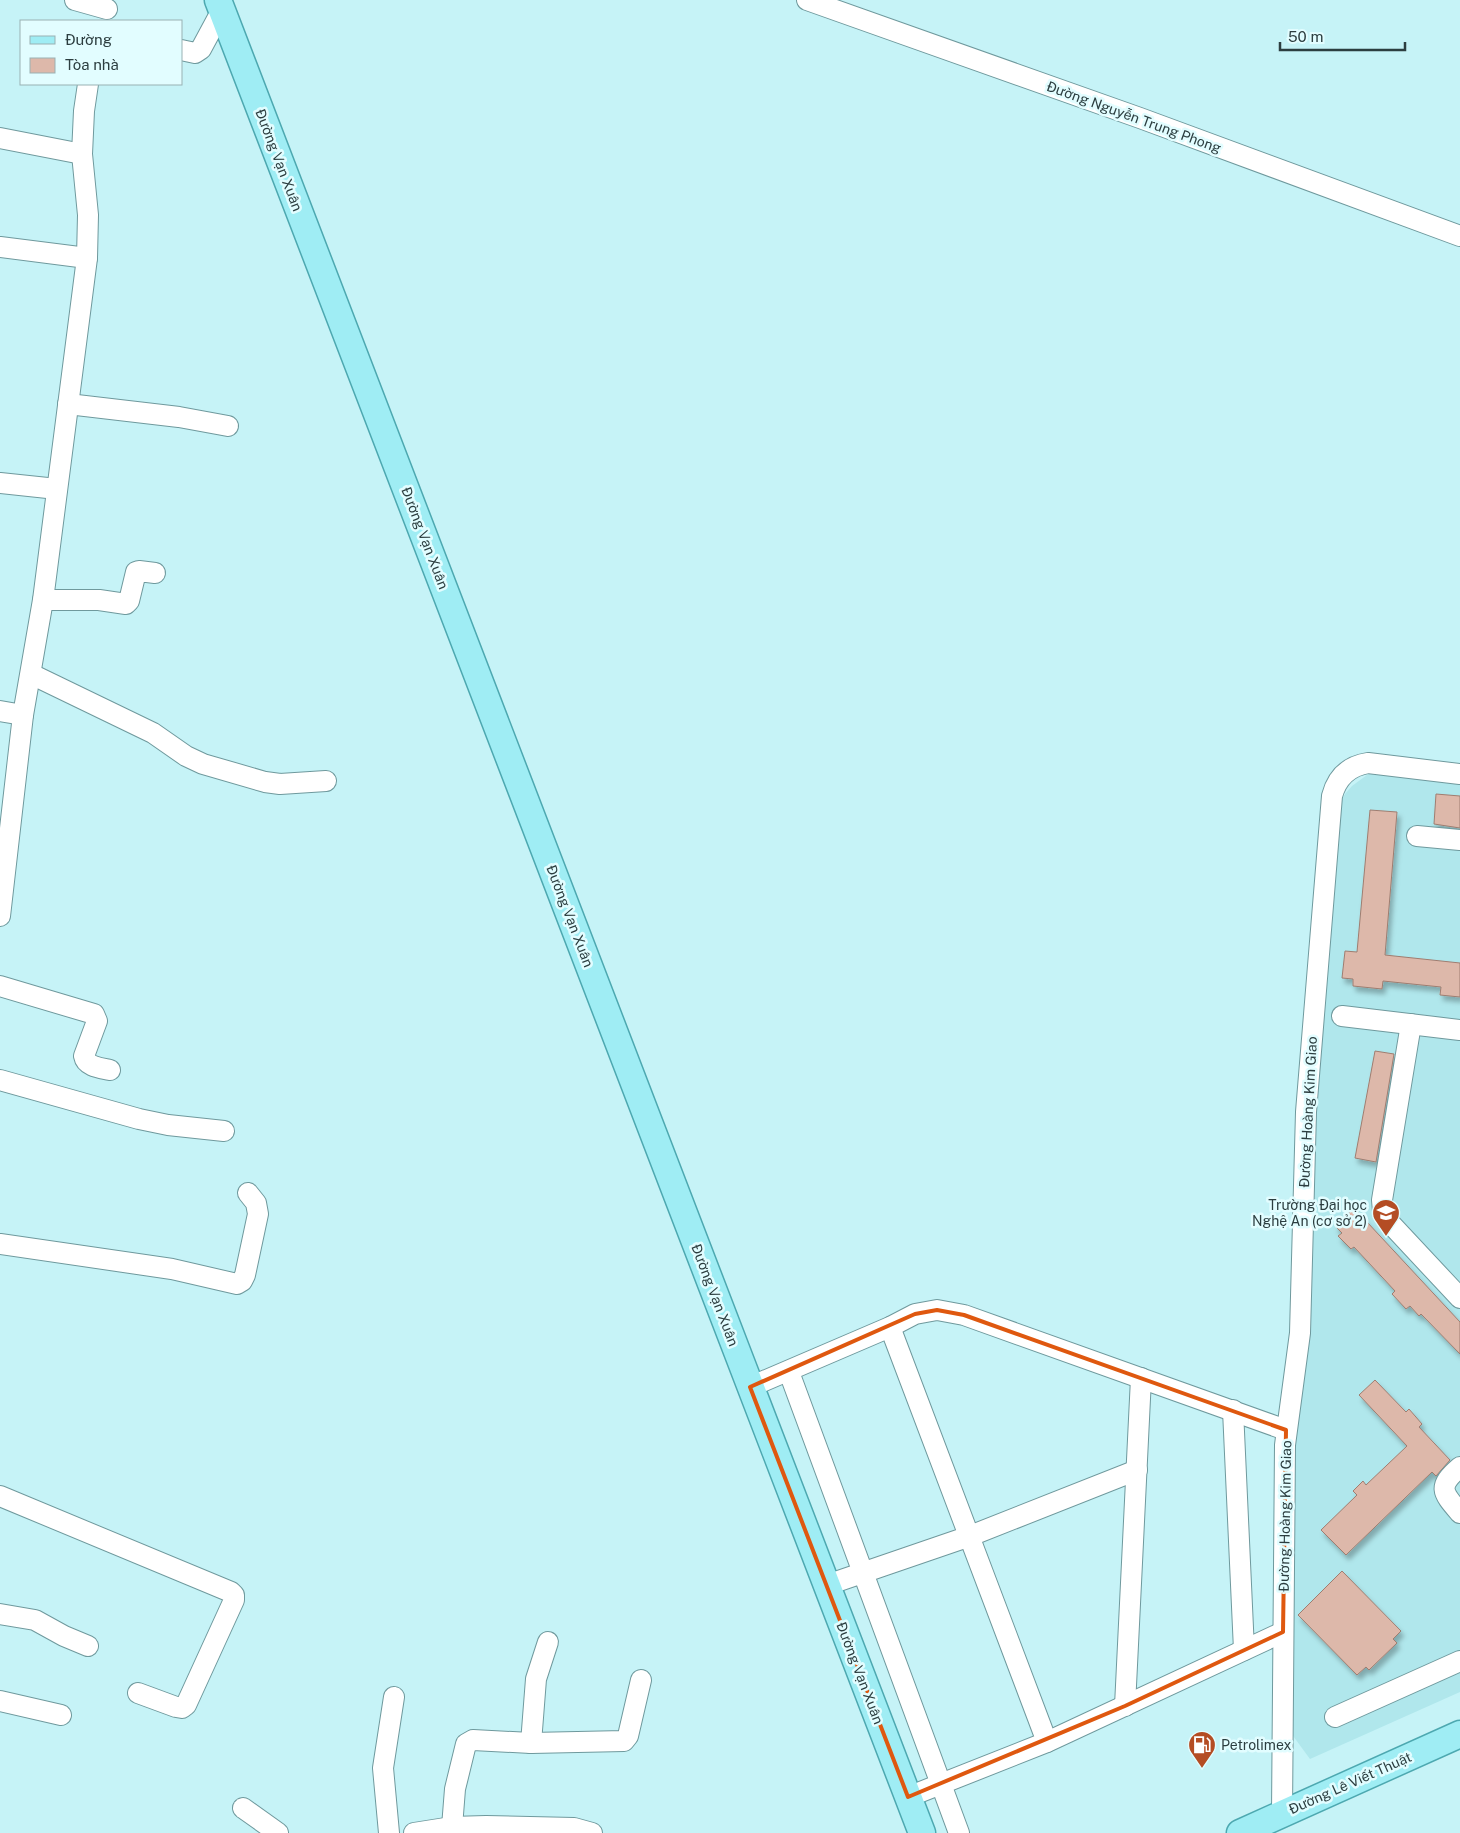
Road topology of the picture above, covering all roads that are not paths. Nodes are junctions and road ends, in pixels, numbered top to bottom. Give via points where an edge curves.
1 (75, 0) edge
2 (808, 0) edge
3 (220, 5) edge
4 (106, 10) edge
5 (182, 50) edge
6 (88, 85) edge
7 (0, 138) edge
8 (82, 154) junction
9 (1460, 236) edge
10 (0, 247) edge
11 (87, 258) junction
12 (68, 404) junction
13 (228, 426) dead end
14 (0, 483) edge
15 (57, 489) junction
16 (154, 573) dead end
17 (43, 600) junction
18 (31, 674) junction
19 (0, 711) edge
20 (23, 715) junction
21 (1460, 774) edge
22 (326, 781) dead end
23 (1417, 836) dead end
24 (1460, 840) edge
25 (1, 904) edge
26 (0, 986) edge
27 (1342, 1016) dead end
28 (1411, 1024) junction
29 (1460, 1030) edge
30 (110, 1070) dead end
31 (0, 1080) edge
32 (224, 1131) dead end
33 (248, 1192) dead end
34 (0, 1244) edge
35 (1460, 1298) edge
36 (890, 1327) junction
37 (789, 1372) junction
38 (1141, 1378) junction
39 (750, 1387) junction
40 (1234, 1410) junction
41 (1286, 1430) junction
42 (1460, 1467) edge
43 (1136, 1470) junction
44 (0, 1496) edge
45 (1460, 1513) edge
46 (970, 1536) junction
47 (864, 1573) junction
48 (827, 1585) junction
49 (0, 1614) edge
50 (1283, 1632) junction
51 (548, 1642) dead end
52 (88, 1646) dead end
53 (1244, 1650) junction
54 (1460, 1660) edge
55 (641, 1680) dead end
56 (138, 1693) dead end
57 (394, 1697) dead end
58 (0, 1701) edge
59 (1125, 1706) junction
60 (61, 1715) dead end
61 (1335, 1717) dead end
62 (1460, 1734) edge
63 (1047, 1742) junction
64 (531, 1743) junction
65 (941, 1784) junction
66 (908, 1797) junction
67 (243, 1808) dead end
68 (1282, 1813) junction
69 (452, 1827) junction
70 (278, 1833) edge
71 (389, 1833) edge
72 (414, 1833) edge
73 (592, 1833) edge
74 (922, 1833) edge
75 (959, 1833) edge
76 (1240, 1833) edge

1 - 4 street
2 - 9 street, Đường Nguyễn Trung Phong
3 - 5 street via 201,49 195,53
3 - 39 main road, Đường Vạn Xuân
6 - 8 street
7 - 8 street
8 - 11 street via 88,214
10 - 11 street
11 - 12 street
12 - 13 street
12 - 15 street
14 - 15 street
15 - 17 street
16 - 17 street via 136,572 126,604 83,599
17 - 18 street
18 - 20 street
18 - 22 street via 153,733 203,764 265,782
19 - 20 street
20 - 25 street
21 - 41 street, Đường Hoàng Kim Giao via 1368,763 1344,772 1334,790 1306,1112 1300,1333
23 - 24 street
26 - 30 street via 94,1014 97,1022 85,1061
27 - 28 street
28 - 29 street
28 - 35 street via 1382,1200 1383,1211 1389,1222
31 - 32 street via 139,1119
33 - 34 street via 256,1203 258,1214 245,1275 236,1284 172,1269
36 - 37 street
36 - 38 street via 915,1314 937,1310 964,1315
36 - 46 street
37 - 39 street
37 - 47 street
38 - 40 street
38 - 43 street
39 - 48 main road, Đường Vạn Xuân
40 - 41 street
40 - 53 street
41 - 50 street, Đường Hoàng Kim Giao
42 - 45 street via 1446,1480 1444,1489 1446,1497
43 - 46 street
43 - 59 street
44 - 56 street via 234,1596 186,1705 176,1708
46 - 47 street
46 - 63 street
47 - 48 street
47 - 65 street
48 - 66 main road, Đường Vạn Xuân
49 - 52 street via 35,1620
50 - 53 street
50 - 68 street, Đường Hoàng Kim Giao
51 - 64 street via 536,1679
53 - 59 street
54 - 61 street
55 - 64 street via 628,1736 624,1741
57 - 71 street via 383,1768
58 - 60 street
59 - 63 street
62 - 68 main road, Đường Lê Viết Thuật
63 - 65 street
64 - 69 street via 473,1740 466,1744 455,1789
65 - 66 street
65 - 75 street
66 - 74 main road, Đường Vạn Xuân
67 - 70 street
68 - 76 main road, Đường Lê Viết Thuật
69 - 72 street
69 - 73 street via 574,1828

